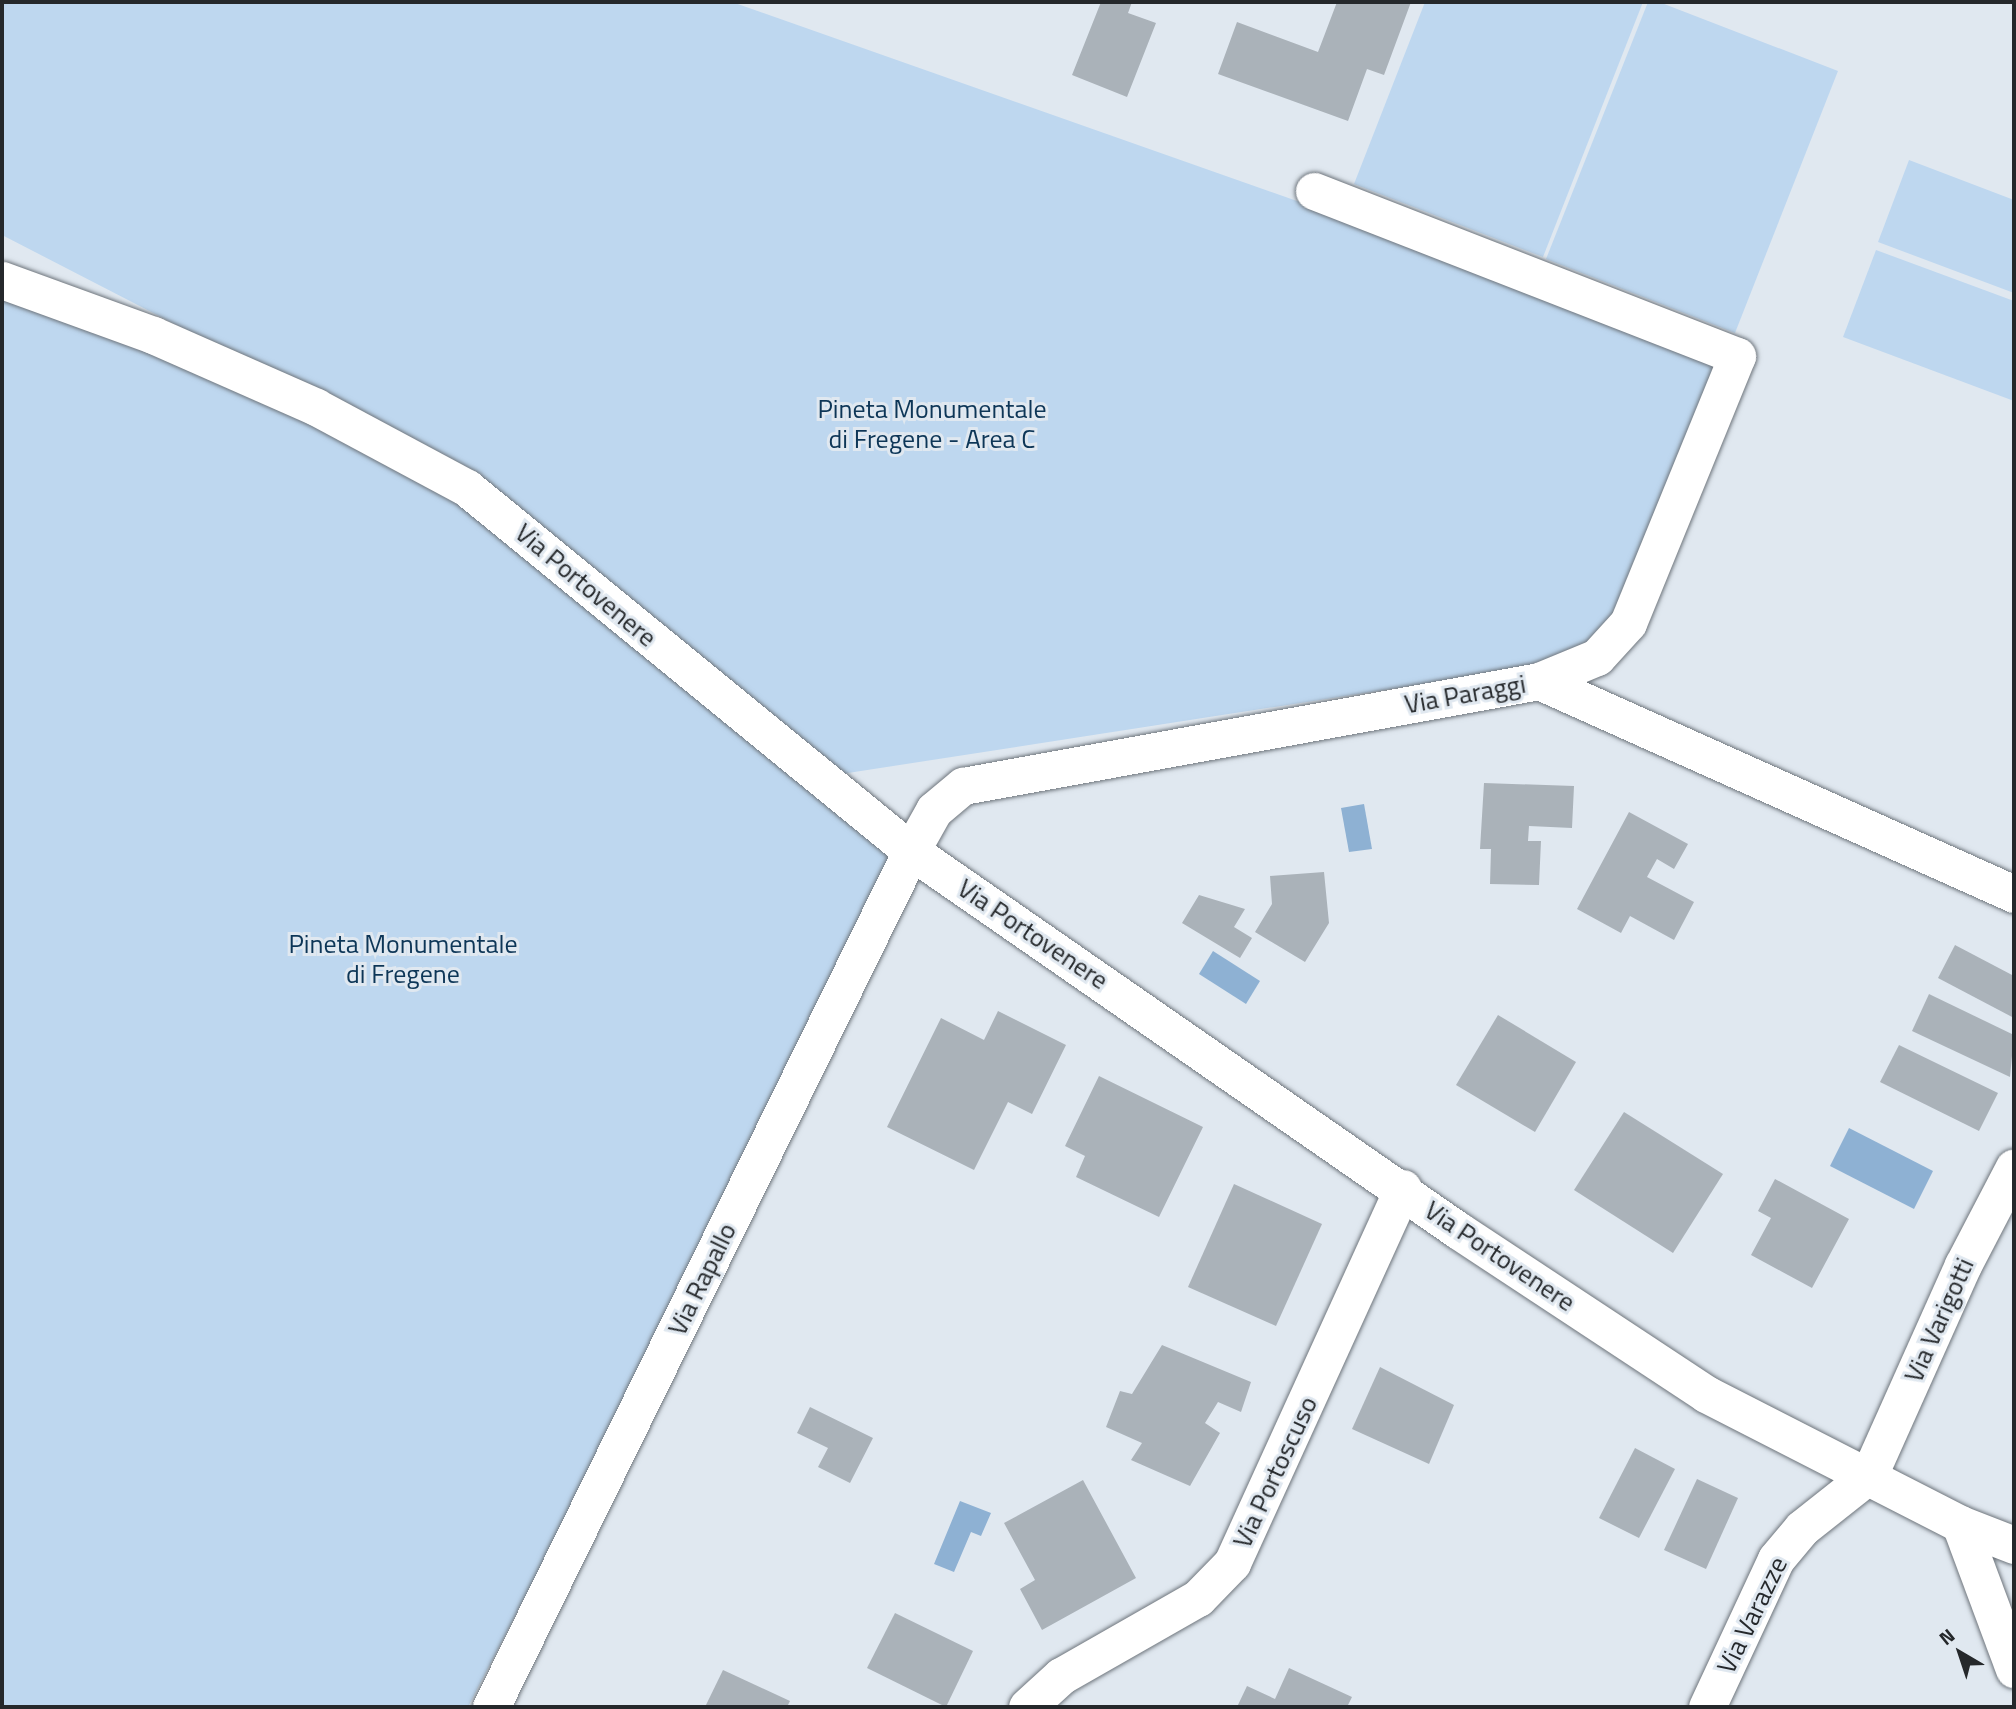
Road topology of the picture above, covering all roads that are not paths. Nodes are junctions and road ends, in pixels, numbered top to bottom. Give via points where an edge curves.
1 (1314, 191) dead end
2 (2, 259) edge
3 (2, 279) edge
4 (70, 306) junction
5 (1539, 681) junction
6 (911, 851) junction
7 (2014, 894) edge
8 (2014, 1167) edge
9 (1402, 1188) junction
10 (1869, 1475) junction
11 (1960, 1524) junction
12 (2014, 1545) edge
13 (2014, 1669) edge
14 (491, 1707) edge
15 (1027, 1707) edge
16 (1707, 1707) edge

1 - 5 street via 1737,356 1628,623 1597,657
2 - 4 street, Via Portovenere
3 - 4 street, Via Portovenere
4 - 6 street, Via Portovenere via 153,335 316,407 467,488
5 - 6 street, Via Paraggi via 979,781 941,803
5 - 7 street, Via Paraggi
6 - 9 street, Via Portovenere
6 - 14 street, Via Rapallo
8 - 10 street, Via Varigotti
9 - 10 street, Via Portovenere via 1706,1394
9 - 15 street, Via Portoscuso via 1232,1563 1198,1598 1061,1676
10 - 11 street, Via Portovenere
10 - 16 street, Via Varazze via 1802,1528 1776,1559
11 - 12 street, Via Portovenere
11 - 13 street

